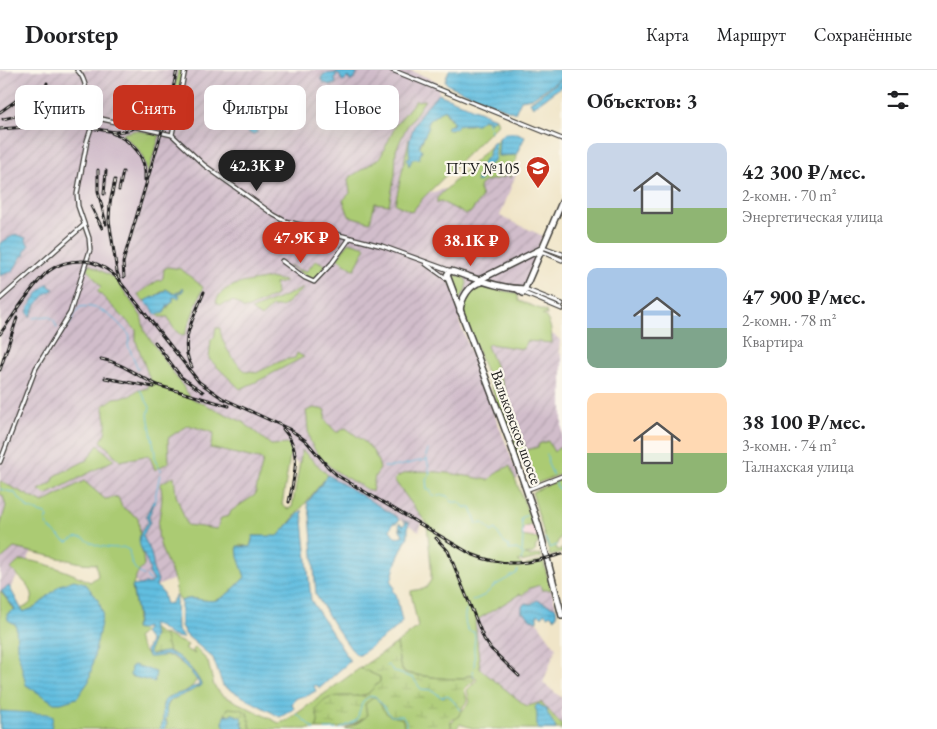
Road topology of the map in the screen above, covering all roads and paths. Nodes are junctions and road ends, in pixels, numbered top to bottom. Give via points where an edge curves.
1 (77, 70) edge
2 (186, 70) edge
3 (392, 70) edge
4 (86, 85) edge
5 (103, 119) edge
6 (91, 130) edge
7 (172, 135) junction
8 (562, 138) edge
9 (562, 202) edge
10 (84, 224) junction
11 (350, 238) junction
12 (542, 249) junction
13 (562, 254) edge
14 (529, 256) junction
15 (537, 259) junction
16 (562, 260) edge
17 (282, 261) dead end
18 (421, 261) junction
19 (450, 273) junction
20 (467, 276) junction
21 (482, 281) junction
22 (470, 288) junction
23 (524, 291) junction
24 (0, 299) edge
25 (562, 304) edge
26 (460, 305) junction
27 (562, 309) edge
28 (0, 462) edge
29 (562, 476) edge
30 (526, 490) junction
31 (562, 616) edge

1 - 4 street
2 - 7 street
3 - 8 street
5 - 7 street
6 - 10 street via 77,194
7 - 11 street via 204,165 274,215
9 - 12 main road
10 - 24 street
10 - 28 street via 91,243 90,250 70,313 36,368
11 - 17 street via 314,282
11 - 18 street
12 - 13 street
12 - 14 main road
12 - 15 main road
12 - 16 street
14 - 15 main road
14 - 21 main road
15 - 23 main road
18 - 19 street
18 - 19 street
19 - 20 main road
19 - 26 main road, Вальковское шоссе
20 - 21 main road
20 - 22 main road
21 - 22 main road
21 - 23 main road
22 - 26 main road
23 - 25 street
23 - 27 street
26 - 30 main road, Вальковское шоссе
29 - 30 street
30 - 31 main road, Вальковское шоссе via 542,535

